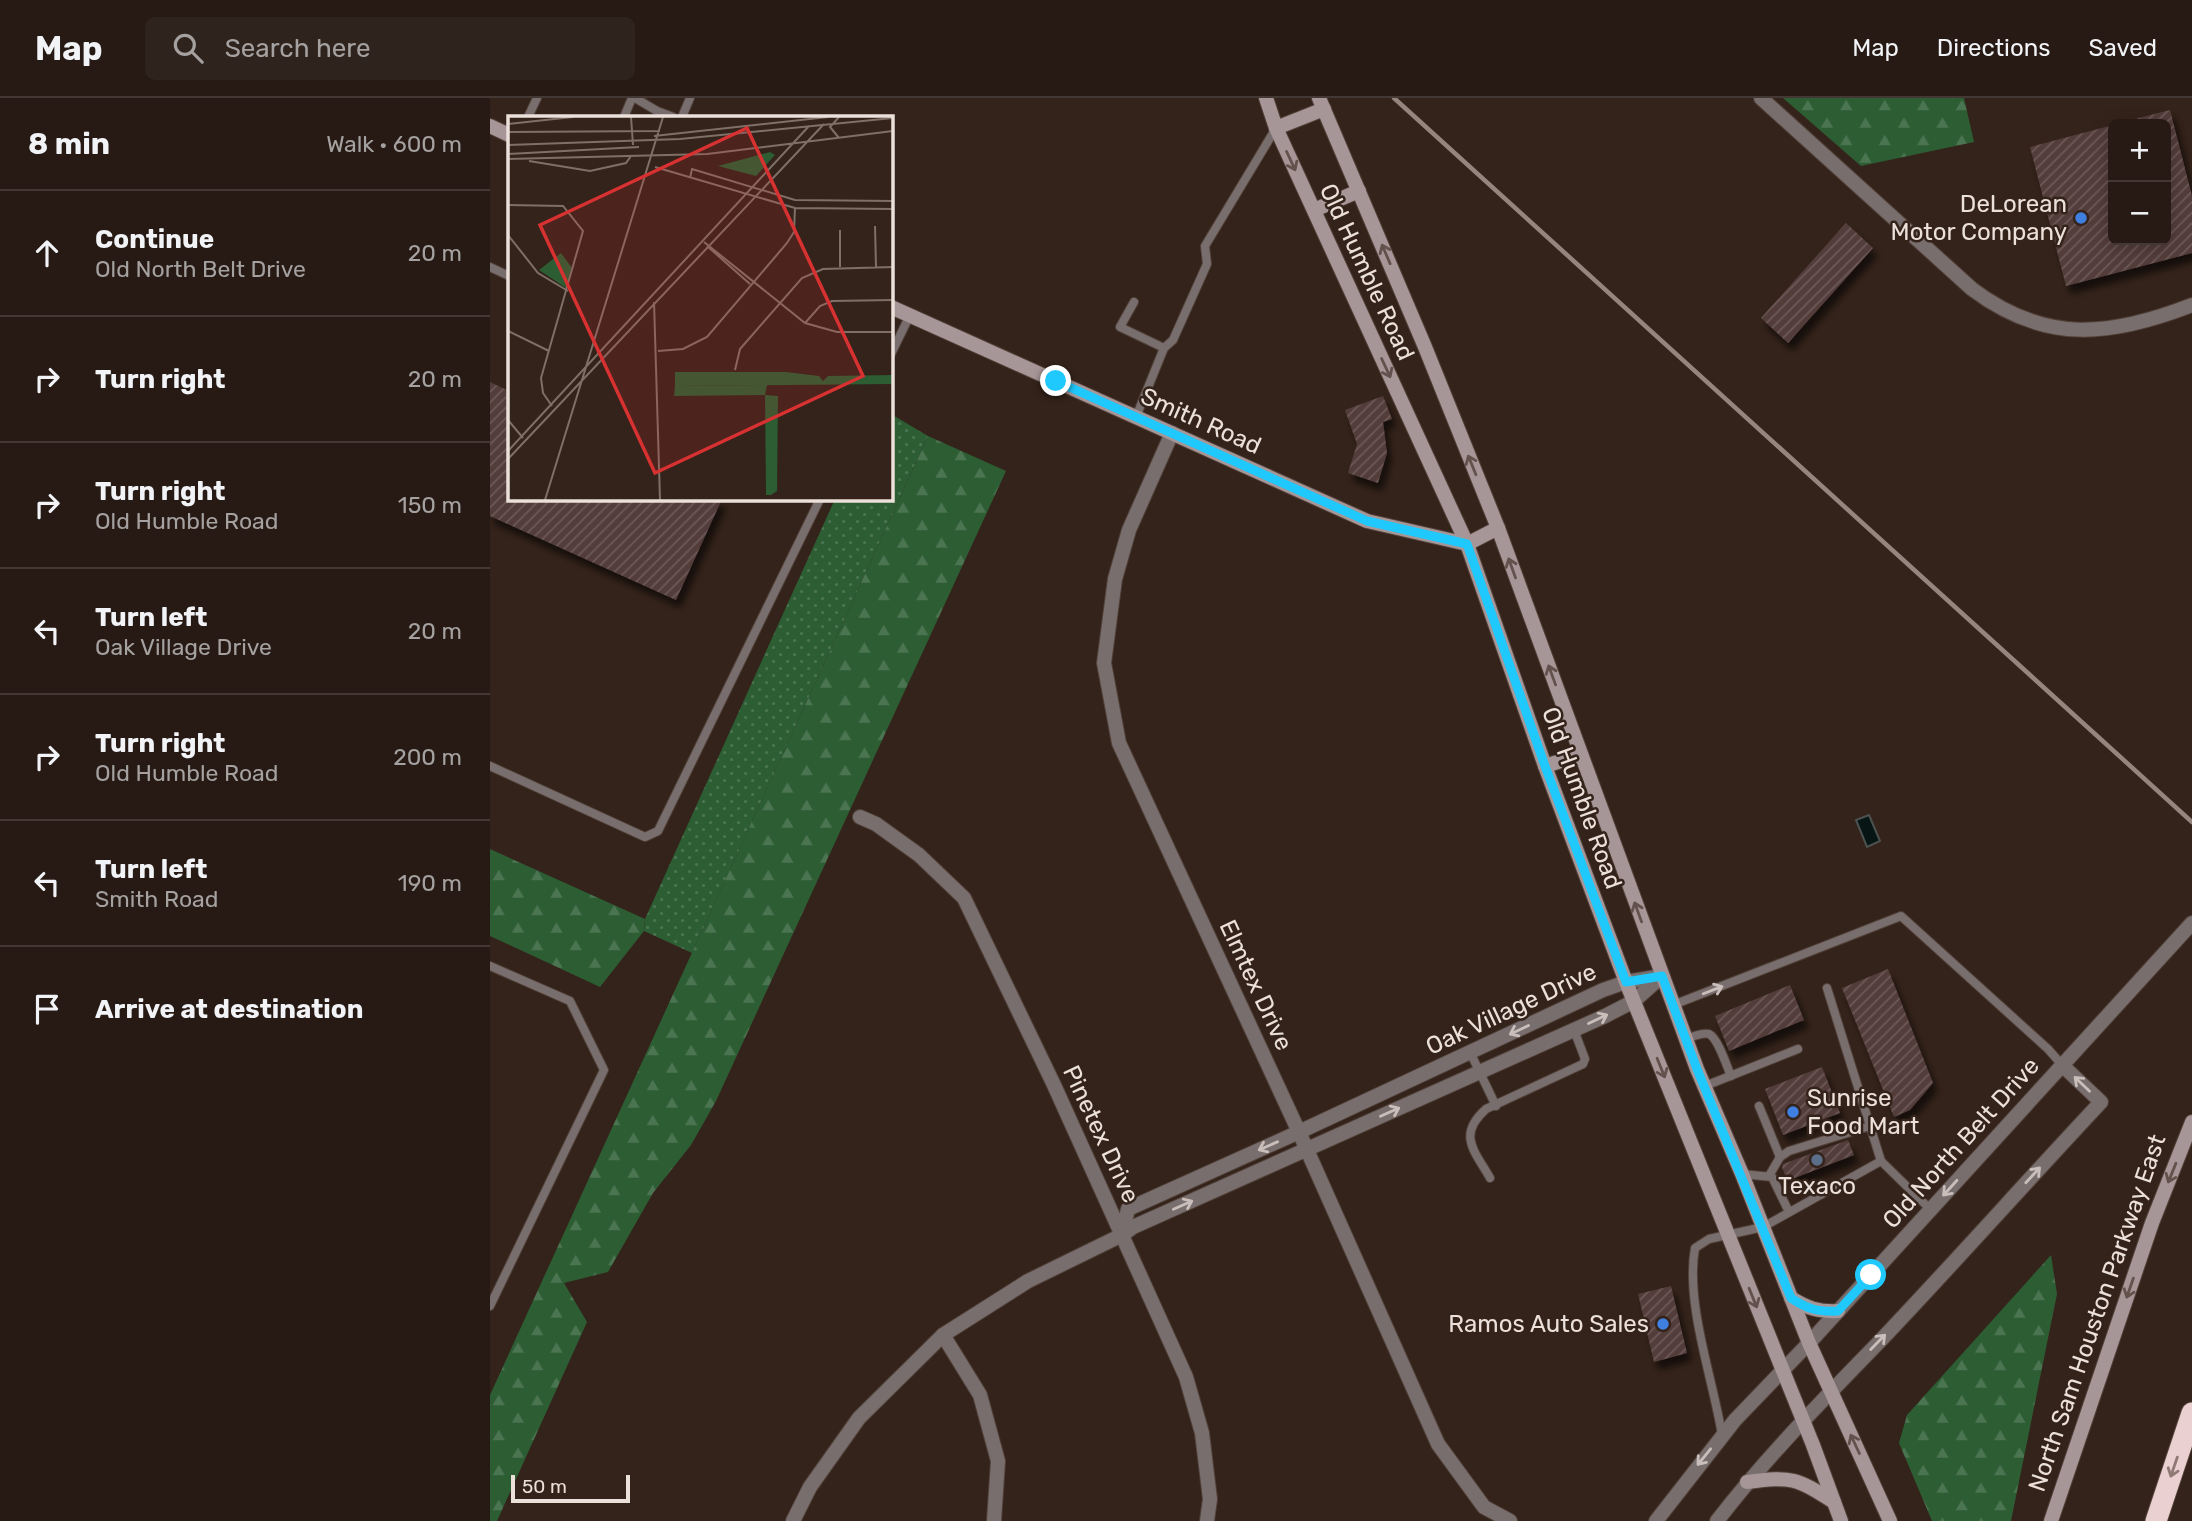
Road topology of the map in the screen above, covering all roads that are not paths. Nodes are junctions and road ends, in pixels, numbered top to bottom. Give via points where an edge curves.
1 (537, 98) edge
2 (634, 98) edge
3 (690, 98) edge
4 (1266, 98) edge
5 (1761, 98) edge
6 (1321, 104) edge
7 (528, 116) edge
8 (625, 116) edge
9 (670, 116) edge
10 (682, 116) edge
11 (490, 126) edge
12 (1276, 128) junction
13 (508, 135) edge
14 (1359, 191) junction
15 (1314, 210) junction
16 (490, 267) edge
17 (508, 276) edge
18 (1135, 302) dead end
19 (2192, 305) edge
20 (892, 307) edge
21 (910, 315) junction
22 (1164, 348) junction
23 (892, 352) edge
24 (1136, 417) junction
25 (1172, 433) junction
26 (820, 500) edge
27 (1498, 528) junction
28 (1467, 544) junction
29 (1580, 755) junction
30 (490, 766) edge
31 (1545, 766) junction
32 (860, 817) dead end
33 (2192, 923) edge
34 (490, 965) edge
35 (1662, 976) junction
36 (1626, 982) junction
37 (1827, 988) dead end
38 (1634, 1001) junction
39 (1673, 1005) junction
40 (1574, 1030) junction
41 (1686, 1040) junction
42 (1798, 1049) dead end
43 (1470, 1052) junction
44 (2063, 1066) junction
45 (1479, 1072) junction
46 (1731, 1076) junction
47 (1705, 1086) junction
48 (1496, 1106) junction
49 (1759, 1106) dead end
50 (2192, 1122) edge
51 (1870, 1126) junction
52 (1299, 1132) junction
53 (1307, 1149) junction
54 (1780, 1157) junction
55 (1881, 1161) junction
56 (1742, 1174) junction
57 (1769, 1176) junction
58 (1490, 1178) dead end
59 (1931, 1210) junction
60 (1789, 1212) junction
61 (1763, 1227) junction
62 (1122, 1235) junction
63 (1728, 1235) junction
64 (1791, 1298) junction
65 (490, 1306) edge
66 (1838, 1311) junction
67 (943, 1335) junction
68 (1809, 1343) junction
69 (1782, 1370) junction
70 (1830, 1390) junction
71 (2192, 1413) edge
72 (1803, 1420) junction
73 (1723, 1435) junction
74 (1747, 1482) junction
75 (1834, 1502) junction
76 (793, 1521) edge
77 (994, 1521) edge
78 (1207, 1521) edge
79 (1510, 1521) edge
80 (1656, 1521) edge
81 (1717, 1521) edge
82 (1841, 1521) edge
83 (1891, 1521) edge
84 (2051, 1521) edge
85 (2155, 1521) edge

1 - 7 lane
2 - 8 lane
2 - 9 lane
3 - 10 lane
4 - 12 main road, Old Humble Road
5 - 19 street via 1972,289 2018,317 2069,330 2092,330 2144,322
6 - 12 main road
6 - 14 main road, Old Humble Road
11 - 13 main road
12 -> 15 main road, Old Humble Road
12 - 22 lane via 1205,246 1207,264 1173,340
14 - 15 main road
27 -> 14 main road, Old Humble Road
15 -> 28 main road, Old Humble Road
16 - 17 lane
18 - 22 lane via 1120,327
20 - 21 main road, Smith Road
21 - 23 lane
21 - 24 main road, Smith Road
22 - 24 lane
24 - 25 main road, Smith Road
25 - 28 main road, Smith Road via 1367,521
25 - 52 street, Elmtex Drive via 1129,530 1115,579 1104,663 1119,743
26 - 30 lane via 658,831 645,837
27 - 28 main road
29 -> 27 main road, Old Humble Road
28 - 31 main road, Old Humble Road
29 - 31 main road
35 -> 29 main road, Old Humble Road
31 - 36 main road, Old Humble Road
32 - 62 street, Pinetex Drive via 919,855 964,898
33 - 44 street, Old North Belt Drive
34 - 65 lane via 570,1002 604,1070
35 - 36 street, Oak Village Drive
35 - 38 street, Oak Village Drive
35 - 39 main road, Old Humble Road
36 - 38 main road, Old Humble Road
36 -> 43 street, Oak Village Drive
37 - 51 lane
40 -> 38 street, Oak Village Drive
38 -> 63 main road, Old Humble Road
39 - 41 main road, Old Humble Road
39 -> 44 lane via 1901,916
40 - 45 street, Oak Village Drive
40 - 48 lane via 1586,1059 1583,1065
41 - 46 lane via 1711,1035
41 - 47 main road, Old Humble Road
42 - 46 lane
43 - 45 lane
43 - 52 street, Oak Village Drive
44 -> 59 street, Old North Belt Drive
70 -> 44 street via 2101,1102
45 - 48 lane
53 -> 45 street, Oak Village Drive
46 - 47 lane
47 - 56 main road, Old Humble Road
48 - 58 lane via 1481,1114 1470,1129 1470,1144
49 - 54 lane
50 -> 84 main road, North Sam Houston Parkway East via 2152,1223
51 - 54 lane
51 - 55 lane
52 - 53 street, Elmtex Drive
52 -> 62 street, Oak Village Drive via 1128,1209
62 -> 53 street, Oak Village Drive
53 - 79 street, Elmtex Drive via 1438,1444 1484,1507
54 - 57 lane
55 - 59 lane
55 - 60 lane
56 - 57 lane
56 - 61 main road, Old Humble Road
57 - 60 lane
59 - 66 street, Old North Belt Drive
60 - 61 lane
61 - 63 lane
61 - 64 main road, Old Humble Road
62 - 67 street, Oak Village Drive via 1028,1281
62 - 78 street, Pinetex Drive via 1186,1377 1202,1433 1210,1499
63 -> 69 main road, Old Humble Road
63 - 73 lane via 1695,1248 1692,1267 1700,1331
64 - 66 main road via 1819,1312
64 - 68 main road, Old Humble Road
66 - 68 street, Old North Belt Drive
67 - 76 street, Oak Village Drive via 859,1419 810,1488
67 - 77 street via 980,1395 998,1461
68 - 69 street, Old North Belt Drive
68 - 70 main road, Old Humble Road
69 - 72 main road, Old Humble Road
69 - 73 street, Old North Belt Drive
70 - 72 street
83 -> 70 main road, Old Humble Road
71 -> 85 highway
72 - 74 street
72 - 75 main road, Old Humble Road
73 -> 80 street, Old North Belt Drive
74 - 75 main road via 1781,1478 1803,1482
74 - 81 street
75 - 82 main road, Old Humble Road

